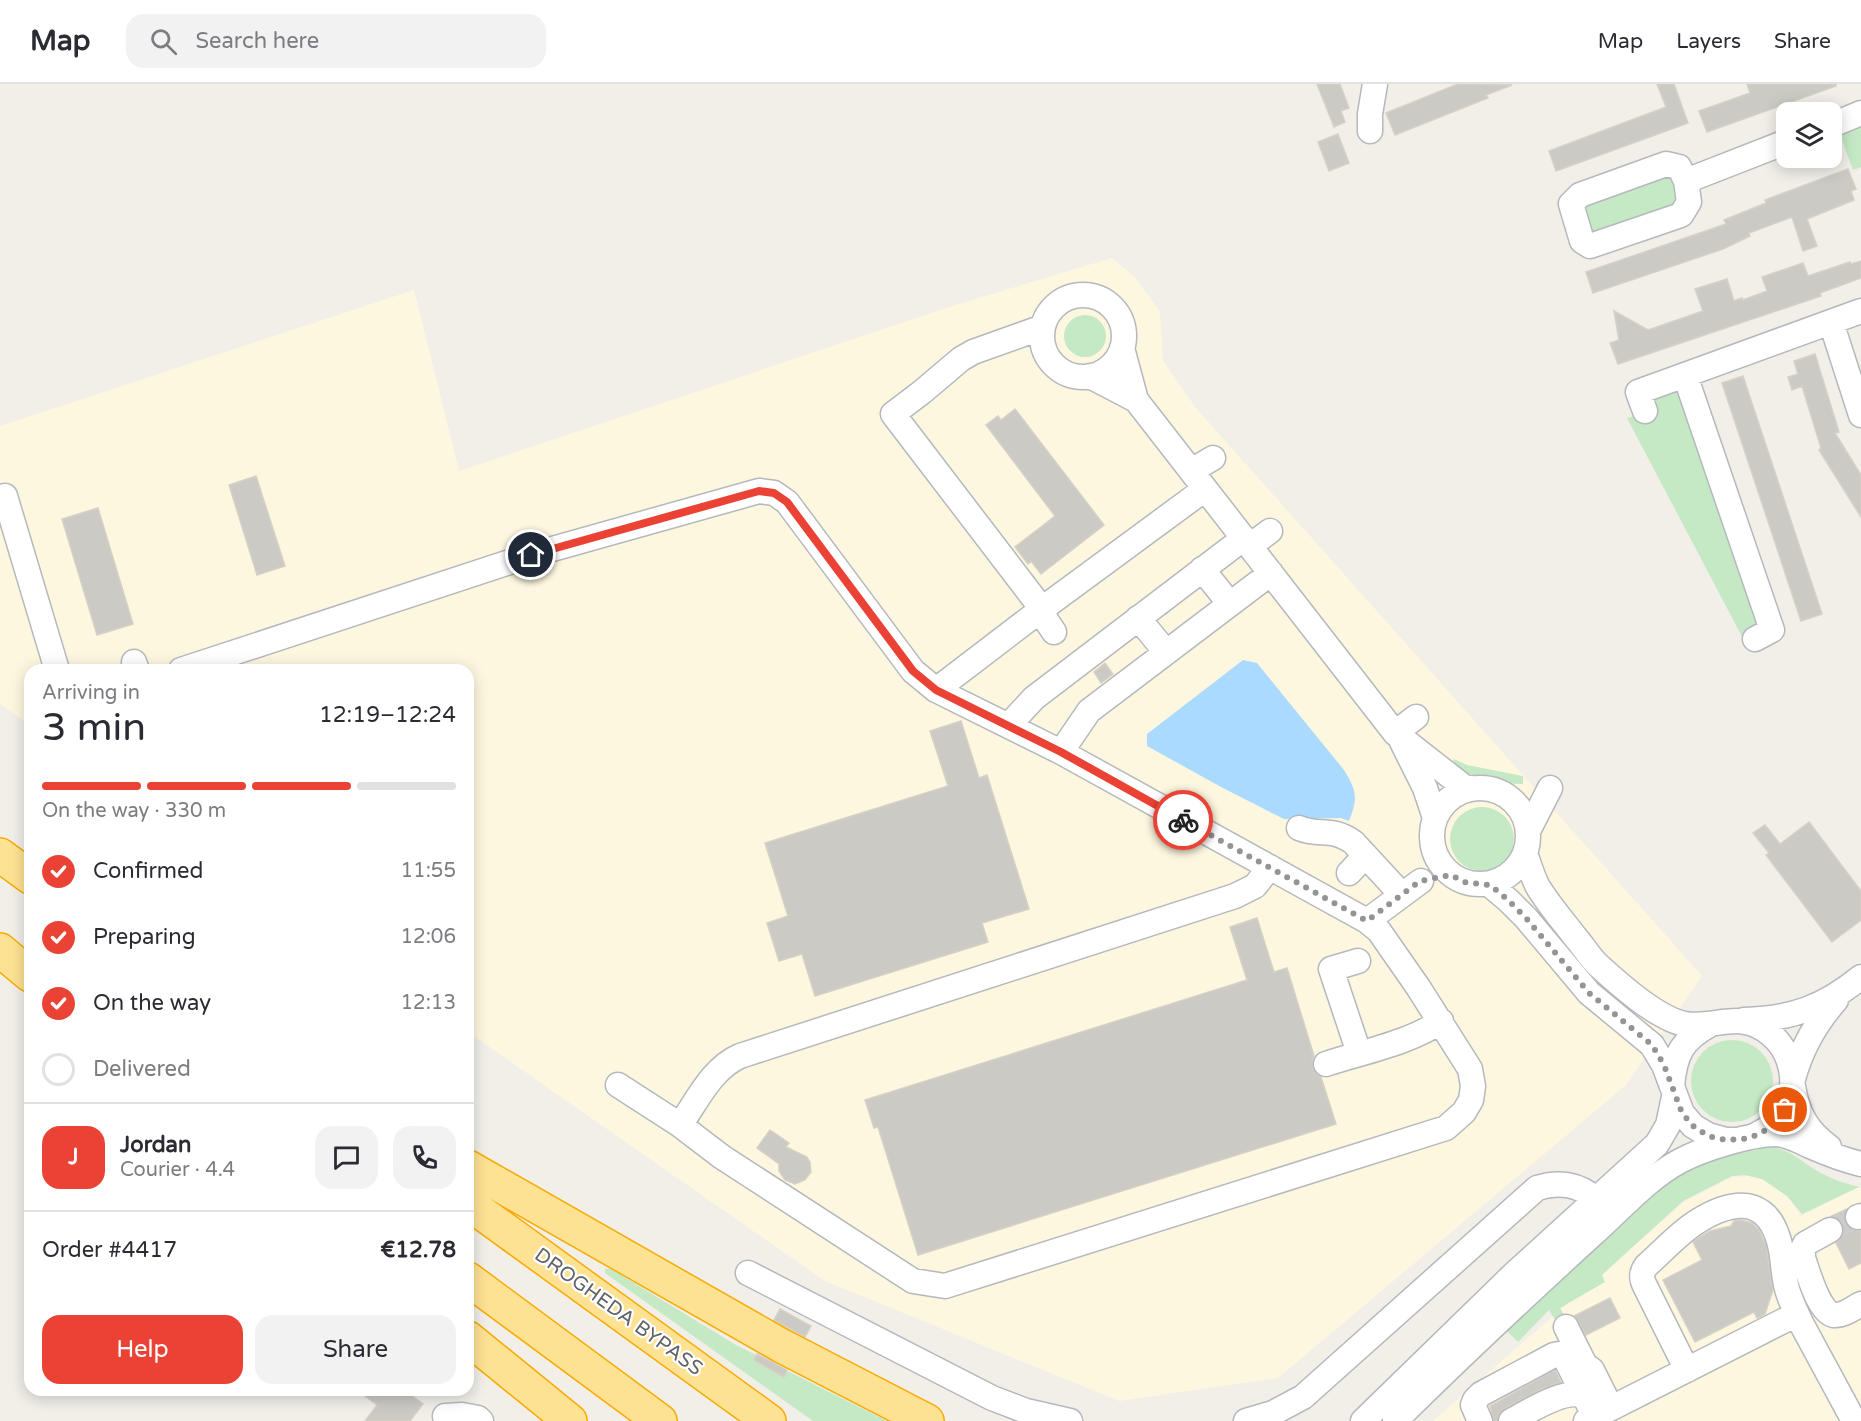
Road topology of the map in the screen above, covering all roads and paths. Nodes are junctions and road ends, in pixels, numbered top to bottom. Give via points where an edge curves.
1 (1376, 84) edge
2 (1861, 113) edge
3 (1842, 121) edge
4 (1370, 131) dead end
5 (1776, 146) edge
6 (1686, 181) junction
7 (1861, 311) edge
8 (1831, 322) junction
9 (1043, 327) junction
10 (998, 344) junction
11 (1122, 348) junction
12 (1048, 357) junction
13 (1685, 375) junction
14 (1090, 376) junction
15 (1136, 400) junction
16 (1645, 411) dead end
17 (1861, 415) edge
18 (1213, 458) dead end
19 (1198, 480) junction
20 (5, 510) edge
21 (1270, 531) dead end
22 (1247, 542) junction
23 (1202, 569) junction
24 (1271, 573) junction
25 (1230, 604) junction
26 (1042, 609) junction
27 (1138, 618) junction
28 (1054, 632) dead end
29 (1755, 639) dead end
30 (1166, 652) junction
31 (55, 664) edge
32 (195, 664) edge
33 (936, 690) junction
34 (1416, 717) dead end
35 (1008, 725) junction
36 (1397, 735) junction
37 (1061, 752) junction
38 (1472, 789) junction
39 (1503, 793) junction
40 (1434, 818) junction
41 (1299, 828) dead end
42 (1527, 842) junction
43 (1434, 852) junction
44 (0, 855) edge
45 (1270, 867) junction
46 (24, 873) edge
47 (1451, 875) junction
48 (1490, 885) junction
49 (1411, 888) junction
50 (1367, 921) junction
51 (0, 933) edge
52 (0, 950) edge
53 (24, 951) edge
54 (1358, 961) dead end
55 (24, 970) edge
56 (1854, 983) edge
57 (1736, 1020) junction
58 (1441, 1021) junction
59 (1711, 1024) junction
60 (1359, 1053) junction
61 (1326, 1064) dead end
62 (1792, 1082) junction
63 (618, 1085) dead end
64 (1673, 1091) junction
65 (680, 1125) junction
66 (1749, 1138) junction
67 (1856, 1163) edge
68 (474, 1170) edge
69 (1595, 1199) junction
70 (474, 1207) edge
71 (1830, 1230) tunnel mouth
72 (748, 1273) dead end
73 (474, 1283) edge
74 (1861, 1304) edge
75 (1801, 1323) junction
76 (1566, 1327) dead end
77 (474, 1343) edge
78 (1687, 1370) junction
79 (1594, 1411) edge
80 (445, 1416) dead end
81 (481, 1421) edge
82 (570, 1421) edge
83 (660, 1421) edge
84 (769, 1421) edge
85 (927, 1421) edge
86 (1070, 1421) edge
87 (1246, 1421) edge
88 (1363, 1421) edge
89 (1395, 1421) edge
90 (1480, 1421) edge
91 (1511, 1421) edge
92 (1854, 1421) edge

1 - 4 street
2 - 3 street
5 - 6 street
6 - 6 street via 1679,167 1666,164 1580,195 1571,204 1582,241 1590,246 1681,215 1689,202
7 - 8 street
8 - 13 street
8 - 17 street
9 - 10 street
9 - 11 street via 1056,305 1067,298 1093,296 1105,301 1122,322
9 - 12 street
10 - 12 street
10 - 26 street via 961,358 893,414
11 - 14 street via 1110,367
11 - 15 street
12 - 14 street via 1066,373
13 - 16 street via 1638,392
13 - 29 street via 1772,630
14 - 15 street
15 - 19 street
18 - 19 street
19 - 22 street
19 - 26 street via 1152,540
20 - 31 street
21 - 22 street
22 - 23 street
22 - 24 street
23 - 25 street
23 - 27 street
24 - 25 street
24 - 36 street
25 - 30 street
26 - 28 street
26 - 33 street
27 - 30 street
27 - 35 street via 1034,698
30 - 37 street via 1089,711
32 - 33 street via 285,625 759,491 774,493 787,502 913,671
33 - 35 street
34 - 36 street
35 - 37 street
36 - 38 street via 1464,787
36 - 40 street via 1425,788
37 - 45 street
38 - 39 street
38 - 40 street via 1450,799
39 - 42 street via 1524,816
39 - 42 street via 1550,788
40 - 43 street
41 - 49 street via 1340,834 1353,842 1357,864
42 - 48 street via 1518,867
42 - 59 street via 1540,889 1598,965 1665,1017 1684,1024
43 - 47 street
43 - 49 street
44 - 46 highway
45 - 50 street
45 - 65 street via 1255,886 1235,896 740,1056 720,1068
47 - 48 street via 1464,882
47 - 49 street
48 - 64 street via 1526,918 1589,993 1652,1045
49 - 50 street
50 - 58 street via 1379,931
51 - 53 highway
52 - 55 highway
54 - 60 street via 1331,969
56 - 57 street via 1817,1006 1791,1016
56 - 62 street via 1815,1026
57 - 59 street
57 - 62 street via 1757,1026 1776,1038 1785,1050
58 - 60 street via 1413,1036
58 - 65 street via 1470,1069 1473,1086 1464,1112 1446,1128 945,1286 913,1281 722,1157
59 - 64 street via 1681,1048 1674,1066
60 - 61 street
62 - 66 street via 1790,1098 1777,1121
62 - 67 street via 1797,1108 1808,1127 1823,1143
63 - 65 street
64 - 66 street via 1682,1113 1708,1136 1726,1140
64 - 69 street via 1668,1125 1657,1144
66 - 67 street via 1785,1135
66 - 89 street via 1688,1157 1650,1182
68 - 85 highway via 782,1346
69 - 87 street via 1574,1186 1554,1184 1537,1188 1303,1397 1273,1413
69 - 88 street
70 - 84 highway, DROGHEDA BYPASS
71 - 74 street via 1803,1248 1803,1258 1821,1305 1837,1315
72 - 86 street via 992,1398
73 - 83 highway
75 - 78 street via 1791,1317 1786,1319
75 - 78 street via 1787,1289 1778,1235 1768,1217 1741,1204 1717,1211 1694,1224 1642,1273
75 - 92 street
76 - 79 street via 1585,1365 1592,1370
77 - 82 highway
78 - 79 street
79 - 90 street via 1564,1356 1554,1354 1481,1394 1473,1405
79 - 91 street via 1579,1394 1563,1395
80 - 81 street via 462,1415

